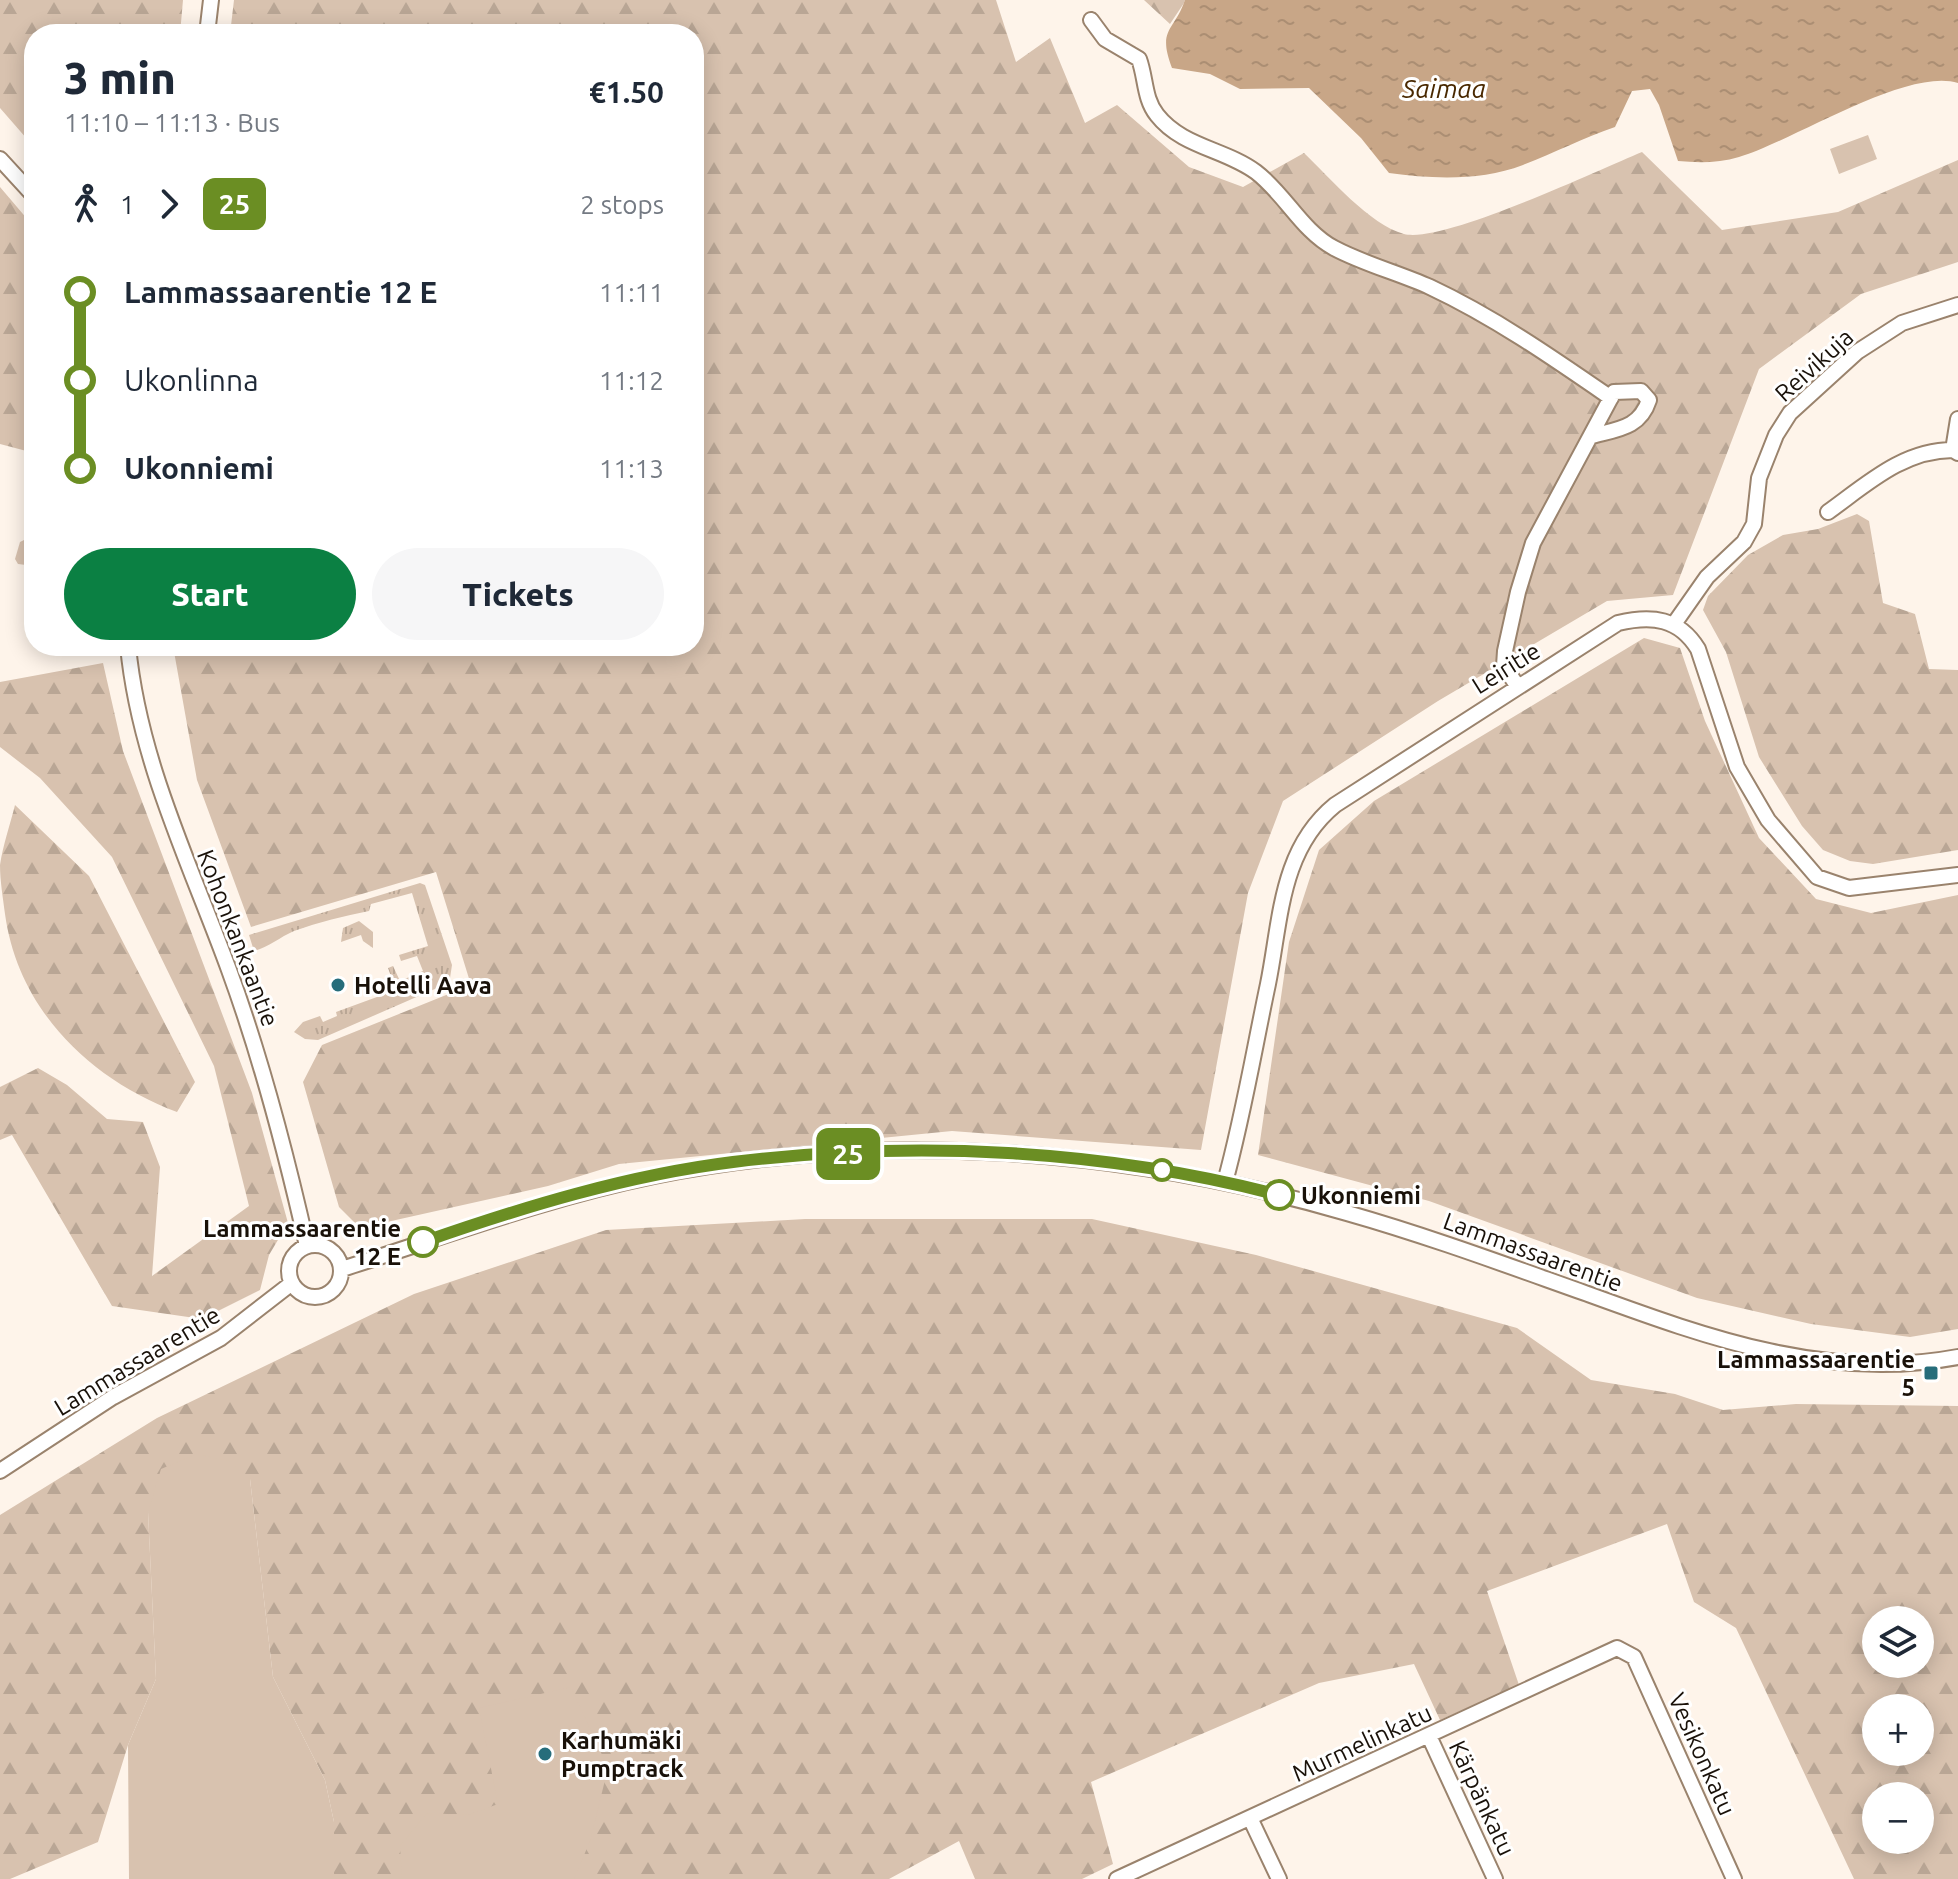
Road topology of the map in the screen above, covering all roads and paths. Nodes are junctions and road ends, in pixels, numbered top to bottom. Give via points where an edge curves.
1 (211, 0) edge
2 (1091, 20) dead end
3 (208, 24) edge
4 (0, 159) edge
5 (24, 185) edge
6 (1958, 305) edge
7 (1613, 395) junction
8 (1958, 419) edge
9 (1592, 436) junction
10 (1956, 452) edge
11 (1828, 512) dead end
12 (1674, 624) junction
13 (130, 656) edge
14 (1518, 687) junction
15 (1958, 875) edge
16 (1225, 1182) junction
17 (307, 1246) junction
18 (342, 1269) junction
19 (292, 1283) junction
20 (1958, 1357) edge
21 (0, 1471) edge
22 (1626, 1650) joint
23 (1429, 1736) junction
24 (1251, 1820) junction
25 (1117, 1879) edge
26 (1279, 1879) edge
27 (1495, 1879) edge
28 (1734, 1879) edge

1 - 3 street
2 - 7 street via 1105,39 1139,59 1147,99 1164,124 1255,172 1287,200 1312,233 1333,248 1456,302
4 - 5 street
6 - 12 street, Reivikuja via 1902,323 1845,362 1790,413 1759,478 1754,524
7 - 9 street
7 - 9 street via 1641,391 1649,400 1644,415 1629,426
8 - 10 street
9 - 14 street via 1533,543 1518,592 1504,666
10 - 11 street via 1928,450 1907,458
12 - 14 street, Leiritie via 1649,618 1618,623
12 - 15 street via 1698,649 1748,788 1817,877 1849,888
13 - 17 street, Kohonkankaantie via 145,740 166,812 250,1028
14 - 16 street, Leiritie via 1335,805 1307,834 1283,892
16 - 18 street, Lammassaarentie via 1040,1155 919,1149 733,1162 523,1208
16 - 20 street, Lammassaarentie via 1432,1239 1690,1332 1758,1351 1857,1364
17 - 18 street via 317,1244 334,1252
17 - 19 street via 291,1261
18 - 19 street via 336,1289 317,1298 307,1297
19 - 21 street, Lammassaarentie via 221,1338 113,1397
22 - 23 street, Murmelinkatu via 1607,1650
22 - 28 street, Vesikonkatu via 1634,1657
23 - 24 street, Murmelinkatu
23 - 27 street, Kärpänkatu
24 - 25 street, Murmelinkatu
24 - 26 street

